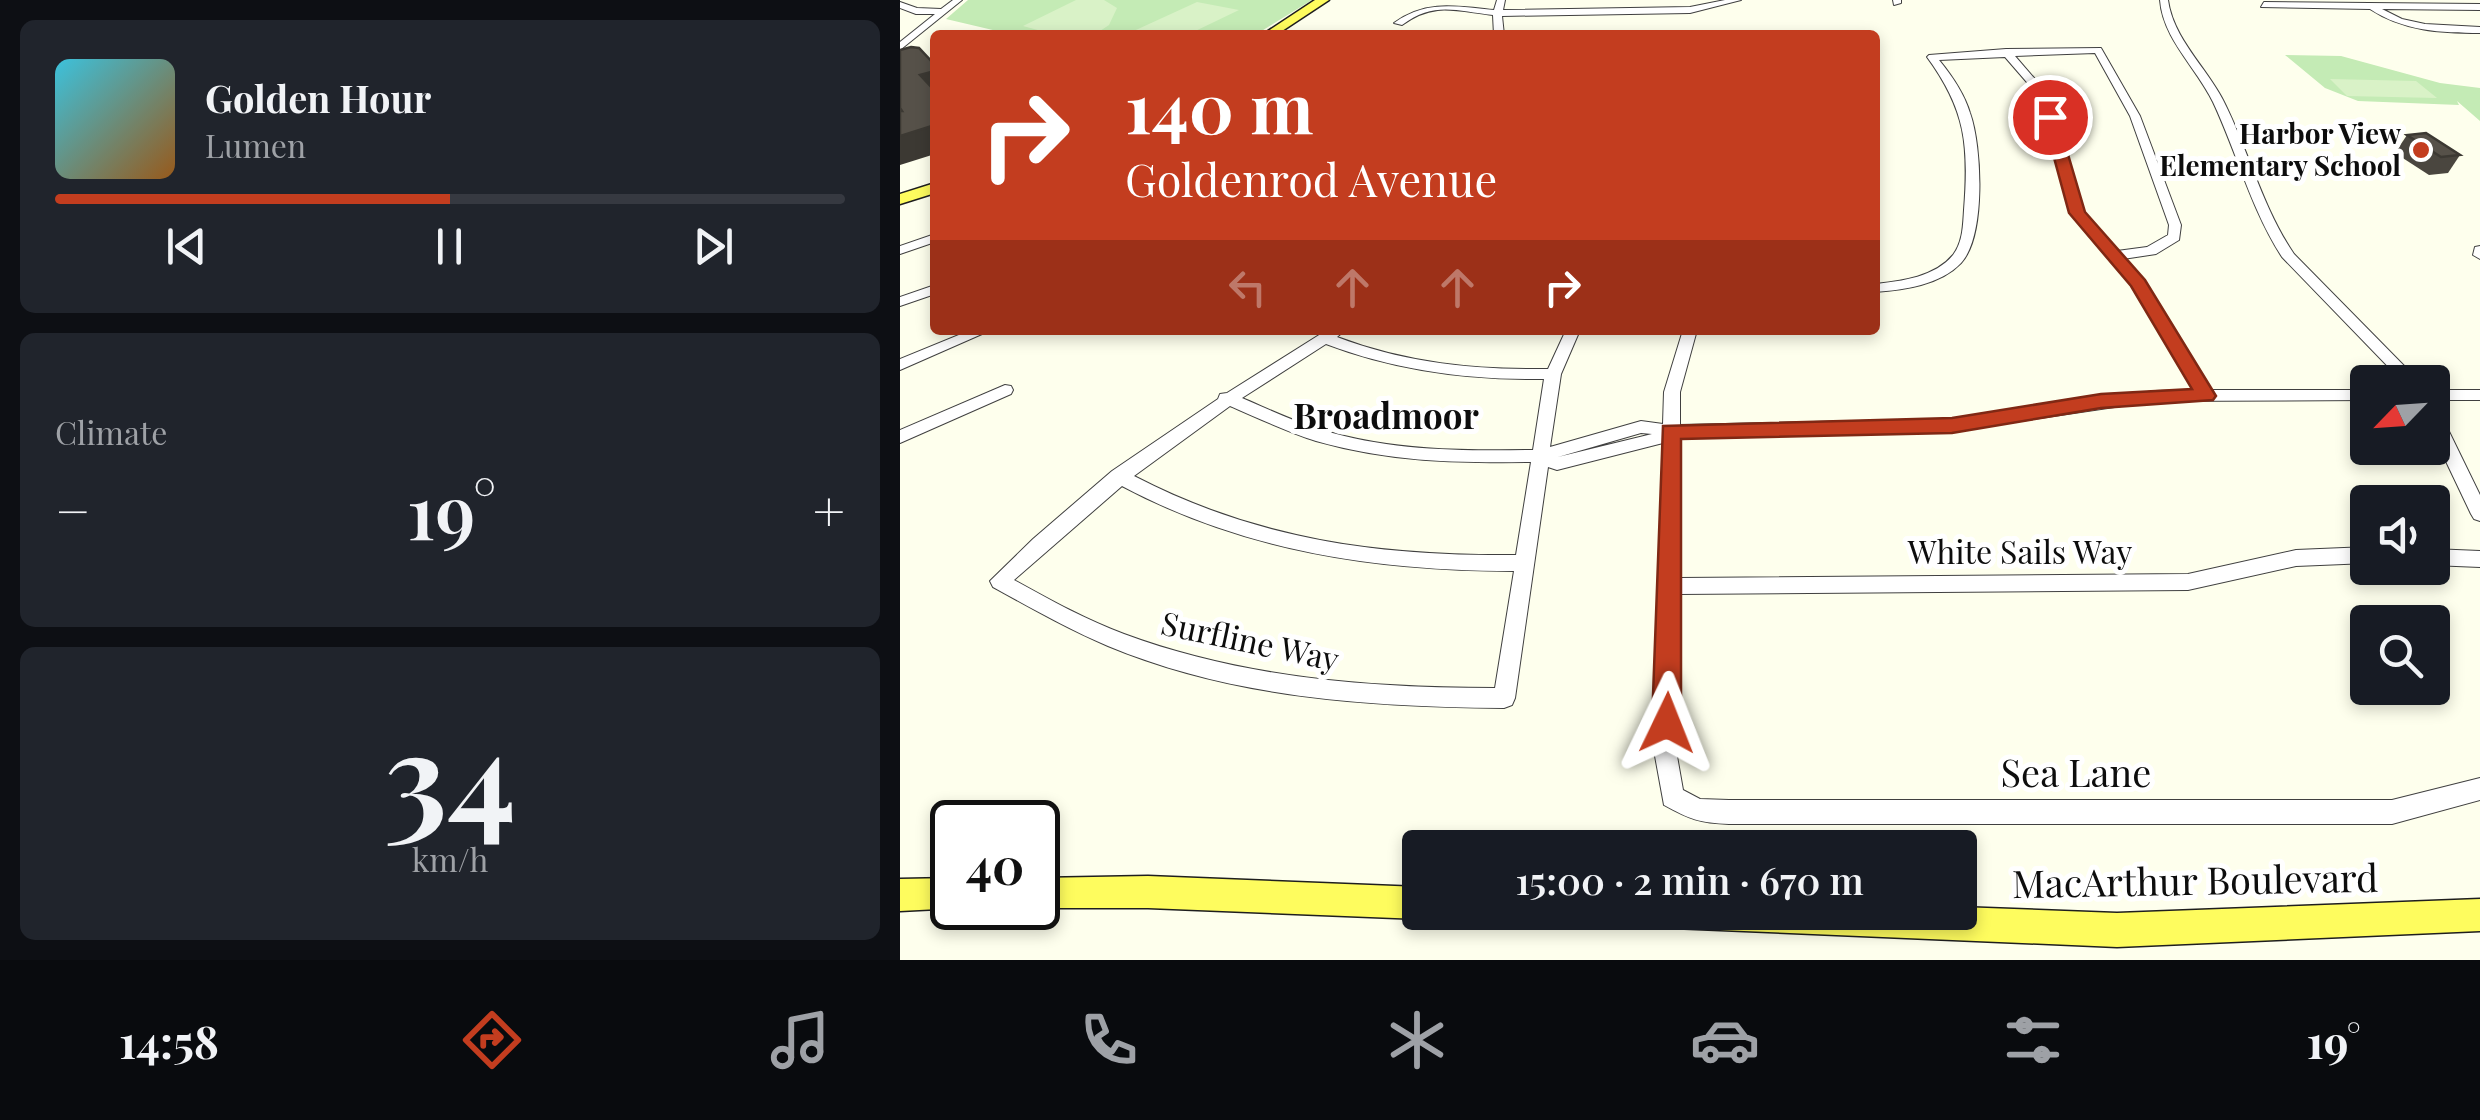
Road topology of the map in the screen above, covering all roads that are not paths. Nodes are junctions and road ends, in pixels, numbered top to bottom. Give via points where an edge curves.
1 (958, 0) edge
2 (1323, 0) edge
3 (1344, 0) edge
4 (1502, 0) edge
5 (1737, 0) edge
6 (2164, 0) edge
7 (2402, 0) edge
8 (1432, 3) edge
9 (2416, 4) edge
10 (2264, 5) dead end
11 (2480, 7) edge
12 (902, 8) edge
13 (2374, 8) junction
14 (941, 12) junction
15 (1498, 13) junction
16 (1400, 22) dead end
17 (1276, 30) edge
18 (1299, 30) edge
19 (1498, 30) edge
20 (2480, 30) edge
21 (902, 44) edge
22 (2006, 52) junction
23 (930, 176) edge
24 (900, 186) edge
25 (930, 190) edge
26 (900, 199) edge
27 (930, 240) edge
28 (900, 250) edge
29 (2114, 256) junction
30 (1880, 287) edge
31 (930, 291) edge
32 (900, 302) edge
33 (972, 335) edge
34 (1330, 335) edge
35 (1334, 335) edge
36 (1570, 335) edge
37 (1688, 335) edge
38 (900, 364) edge
39 (2395, 365) edge
40 (1552, 374) junction
41 (1005, 390) dead end
42 (2350, 394) edge
43 (2450, 395) edge
44 (2480, 395) edge
45 (2206, 396) junction
46 (1226, 398) junction
47 (1670, 431) junction
48 (900, 437) edge
49 (2450, 452) edge
50 (1540, 456) junction
51 (1118, 476) junction
52 (2480, 514) edge
53 (2350, 556) edge
54 (2450, 558) edge
55 (2480, 559) edge
56 (1524, 563) junction
57 (1670, 586) junction
58 (2480, 789) edge
59 (930, 894) edge
60 (1060, 894) edge
61 (900, 895) edge
62 (1402, 902) edge
63 (2480, 916) edge
64 (1977, 924) edge

1 - 14 street
2 - 17 main road
3 - 18 main road
4 - 15 street
5 - 15 street via 1690,10
6 - 39 street via 2166,18 2217,98 2272,233
7 - 9 street
8 - 15 street
8 - 16 street
9 - 11 street
9 - 13 street
10 - 13 street
12 - 14 street
13 - 20 street via 2423,29
14 - 21 street
15 - 19 street
22 - 29 street via 2036,86 2078,213
22 - 29 street via 2098,50 2125,92 2175,225 2174,237 2161,248
22 - 30 street via 1932,57 1949,78 1973,138 1967,242 1956,260 1932,276
23 - 24 main road
25 - 26 main road
27 - 28 street
29 - 45 street
31 - 32 street
33 - 38 street
34 - 46 street
35 - 40 street via 1356,350 1428,368
36 - 40 street
37 - 47 street via 1676,368
40 - 50 street
41 - 48 street
42 - 45 street
43 - 44 street
45 - 47 street via 2101,401 1952,425
46 - 50 street via 1292,427 1372,448
46 - 51 street
47 - 50 street via 1557,464
47 - 57 street
49 - 52 street
50 - 56 street
51 - 56 street via 1196,515 1293,544 1405,561
51 - 56 street, Surfline Way via 1000,581 1105,636 1239,677 1394,697 1504,698
53 - 57 street, White Sails Way via 2296,558 2188,582
54 - 55 street
57 - 58 street, Sea Lane via 1666,756 1672,797 1698,811 2392,812
59 - 61 main road
60 - 62 main road
63 - 64 main road, MacArthur Boulevard via 2117,930

